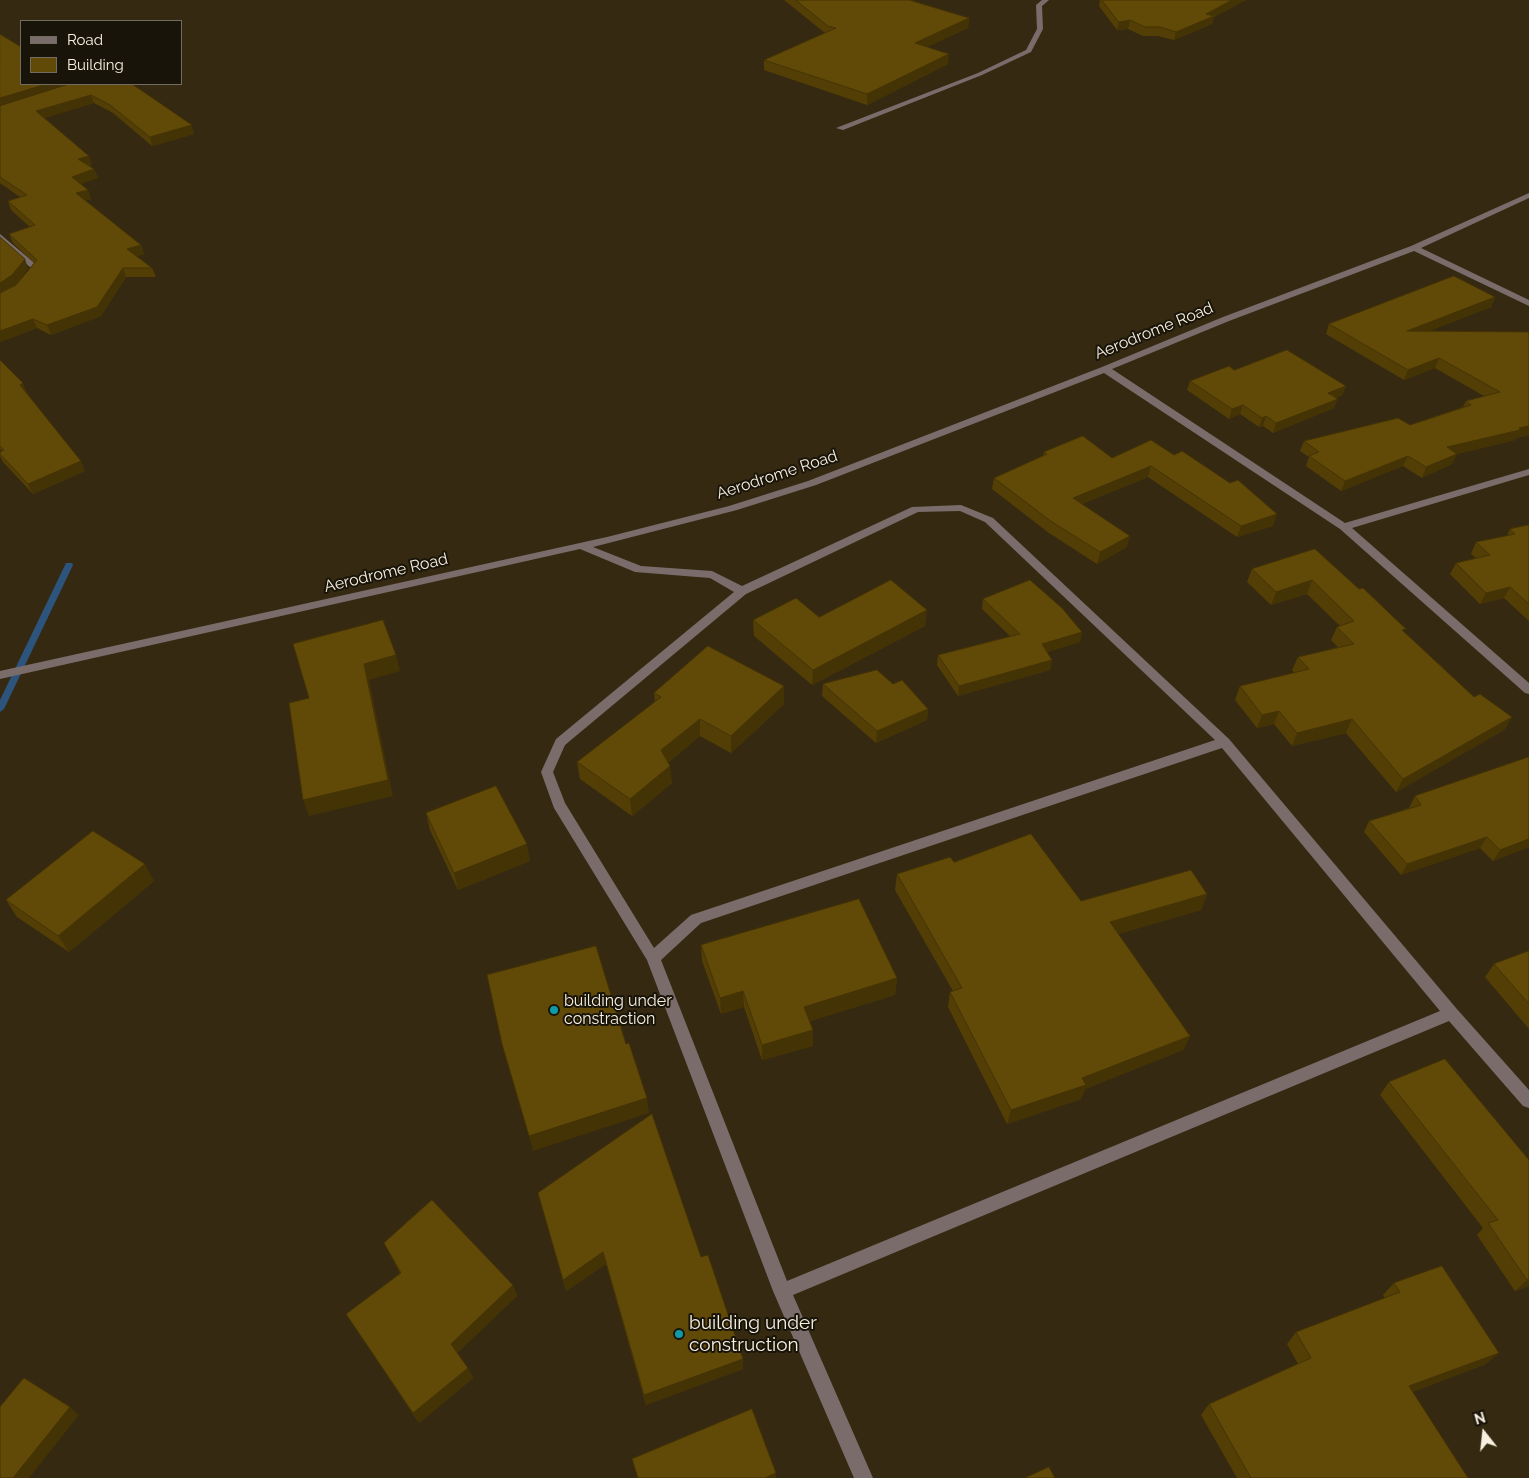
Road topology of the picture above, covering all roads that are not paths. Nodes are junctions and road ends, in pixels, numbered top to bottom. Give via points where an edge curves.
1 (1046, 0) edge
2 (840, 128) dead end
3 (1529, 195) edge
4 (0, 236) edge
5 (1414, 248) junction
6 (22, 286) edge
7 (1529, 304) edge
8 (1104, 369) junction
9 (1529, 472) edge
10 (1344, 527) junction
11 (582, 546) junction
12 (742, 591) junction
13 (0, 675) edge
14 (1529, 690) edge
15 (1225, 742) junction
16 (653, 958) junction
17 (1451, 1013) junction
18 (1529, 1101) edge
19 (782, 1291) junction
20 (864, 1478) edge

1 - 2 street via 1039,5 1040,29 1029,51 980,74
3 - 5 street, Aerodrome Road
4 - 6 street via 35,268
5 - 7 street
5 - 8 street, Aerodrome Road
8 - 10 street
8 - 11 street, Aerodrome Road via 812,483 733,508
9 - 10 street
10 - 14 street
11 - 12 street via 639,569 712,575
11 - 13 street, Aerodrome Road
12 - 15 street via 916,509 961,508 989,520
12 - 16 street via 560,742 547,772 559,804
15 - 16 street via 696,919
15 - 17 street
16 - 19 street
17 - 18 street
17 - 19 street
19 - 20 street

